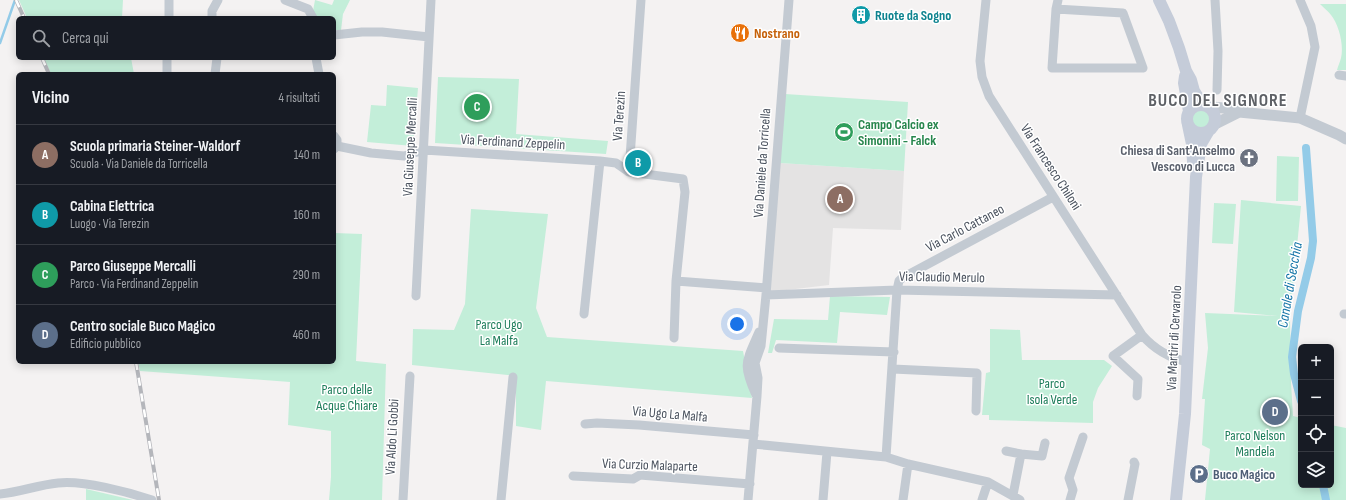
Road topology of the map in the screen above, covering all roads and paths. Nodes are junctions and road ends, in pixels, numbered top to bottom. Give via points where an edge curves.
1 (169, 0) edge
2 (218, 0) edge
3 (285, 0) edge
4 (431, 0) edge
5 (641, 0) edge
6 (789, 0) edge
7 (986, 0) edge
8 (1159, 0) edge
9 (1215, 0) edge
10 (1300, 0) edge
11 (300, 3) edge
12 (1057, 5) edge
13 (169, 16) edge
14 (212, 16) edge
15 (311, 16) edge
16 (336, 35) edge
17 (429, 37) junction
18 (167, 60) edge
19 (216, 60) edge
20 (316, 60) edge
21 (1186, 71) junction
22 (167, 72) edge
23 (215, 72) edge
24 (319, 72) edge
25 (1216, 90) dead end
26 (1208, 106) junction
27 (1189, 111) junction
28 (1239, 112) junction
29 (1300, 118) junction
30 (1188, 125) junction
31 (1211, 128) junction
32 (1346, 139) edge
33 (336, 148) edge
34 (424, 150) junction
35 (600, 161) junction
36 (629, 172) junction
37 (1196, 177) junction
38 (1053, 196) junction
39 (676, 282) junction
40 (897, 290) junction
41 (766, 292) junction
42 (1117, 295) junction
43 (416, 296) dead end
44 (584, 314) dead end
45 (1142, 335) junction
46 (674, 338) dead end
47 (779, 348) dead end
48 (894, 352) junction
49 (1188, 362) junction
50 (893, 369) junction
51 (410, 376) dead end
52 (513, 377) dead end
53 (1136, 396) dead end
54 (976, 411) dead end
55 (585, 424) dead end
56 (1083, 437) dead end
57 (753, 439) junction
58 (1045, 443) dead end
59 (1006, 451) dead end
60 (827, 452) junction
61 (1021, 454) junction
62 (886, 457) junction
63 (1134, 462) dead end
64 (908, 464) junction
65 (573, 476) dead end
66 (988, 482) junction
67 (750, 484) junction
68 (0, 494) edge
69 (1016, 498) edge
70 (152, 500) edge
71 (403, 500) edge
72 (501, 500) edge
73 (748, 500) edge
74 (823, 500) edge
75 (903, 500) edge
76 (982, 500) edge
77 (1070, 500) edge
78 (1128, 500) edge
79 (1176, 500) edge

1 - 13 street
2 - 14 street
3 - 11 street
4 - 17 street, Via Giuseppe Mercalli
5 - 36 street, Via Terezin
6 - 41 street, Via Daniele da Torricella
7 - 38 street, Via Francesco Chiloni via 980,61 982,77 989,96
8 - 21 main road, Via Martiri di Cervarolo
9 - 25 street via 1218,51
10 - 29 street via 1311,26 1315,47
11 - 15 street via 308,9
12 - 12 street via 1123,13 1143,68 1052,68
16 - 17 street via 382,32
17 - 34 street, Via Giuseppe Mercalli
18 - 22 street
19 - 23 street
20 - 24 street
21 - 26 main road, Via Martiri di Cervarolo via 1199,99
21 - 27 main road, Via Martiri di Cervarolo via 1184,83
26 - 27 main road via 1196,105
26 - 28 street
26 - 31 main road, Via Martiri di Cervarolo via 1215,115
27 - 30 main road, Via Martiri di Cervarolo
28 - 29 street
28 - 31 street
29 - 32 street
30 - 31 main road via 1193,131 1200,133
30 - 37 main road, Via Martiri di Cervarolo
31 - 37 main road, Via Martiri di Cervarolo via 1201,144
33 - 34 street via 404,156
34 - 35 street, Via Ferdinand Zeppelin
34 - 43 street, Via Giuseppe Mercalli
35 - 36 street, Via Ferdinand Zeppelin via 616,163
35 - 44 street
36 - 39 street via 683,179 685,192
37 - 49 main road, Via Martiri di Cervarolo
38 - 40 street, Via Carlo Cattaneo via 902,278
38 - 42 street, Via Francesco Chiloni
39 - 41 street
39 - 46 street
40 - 41 street, Via Claudio Merulo
40 - 42 street, Via Claudio Merulo
40 - 48 street
41 - 57 street, Via Daniele da Torricella via 762,328 748,356 747,366 747,373 757,396
42 - 45 street, Via Francesco Chiloni
45 - 49 street, Via Francesco Chiloni via 1160,351
45 - 53 street via 1113,356 1138,378
47 - 48 street
48 - 50 street
49 - 79 main road, Via Martiri di Cervarolo
50 - 54 street via 977,373
50 - 62 street
51 - 71 street, Via Aldo Li Gobbi
52 - 72 street
55 - 57 street, Via Ugo La Malfa via 597,422 639,425
56 - 77 street via 1069,478 1073,490
57 - 60 street, Via Ugo La Malfa
57 - 67 street, Via Daniele da Torricella
58 - 61 street via 1042,456
59 - 61 street
60 - 62 street, Via Ugo La Malfa
60 - 74 street
61 - 69 street
62 - 64 street, Via Ugo La Malfa
63 - 78 street via 1136,464
64 - 66 street, Via Ugo La Malfa
64 - 75 street
65 - 67 street, Via Curzio Malaparte via 633,480 640,475
66 - 69 street, Via Ugo La Malfa
66 - 76 street
67 - 73 street, Via Daniele da Torricella
68 - 70 street via 48,484 71,483 120,491

